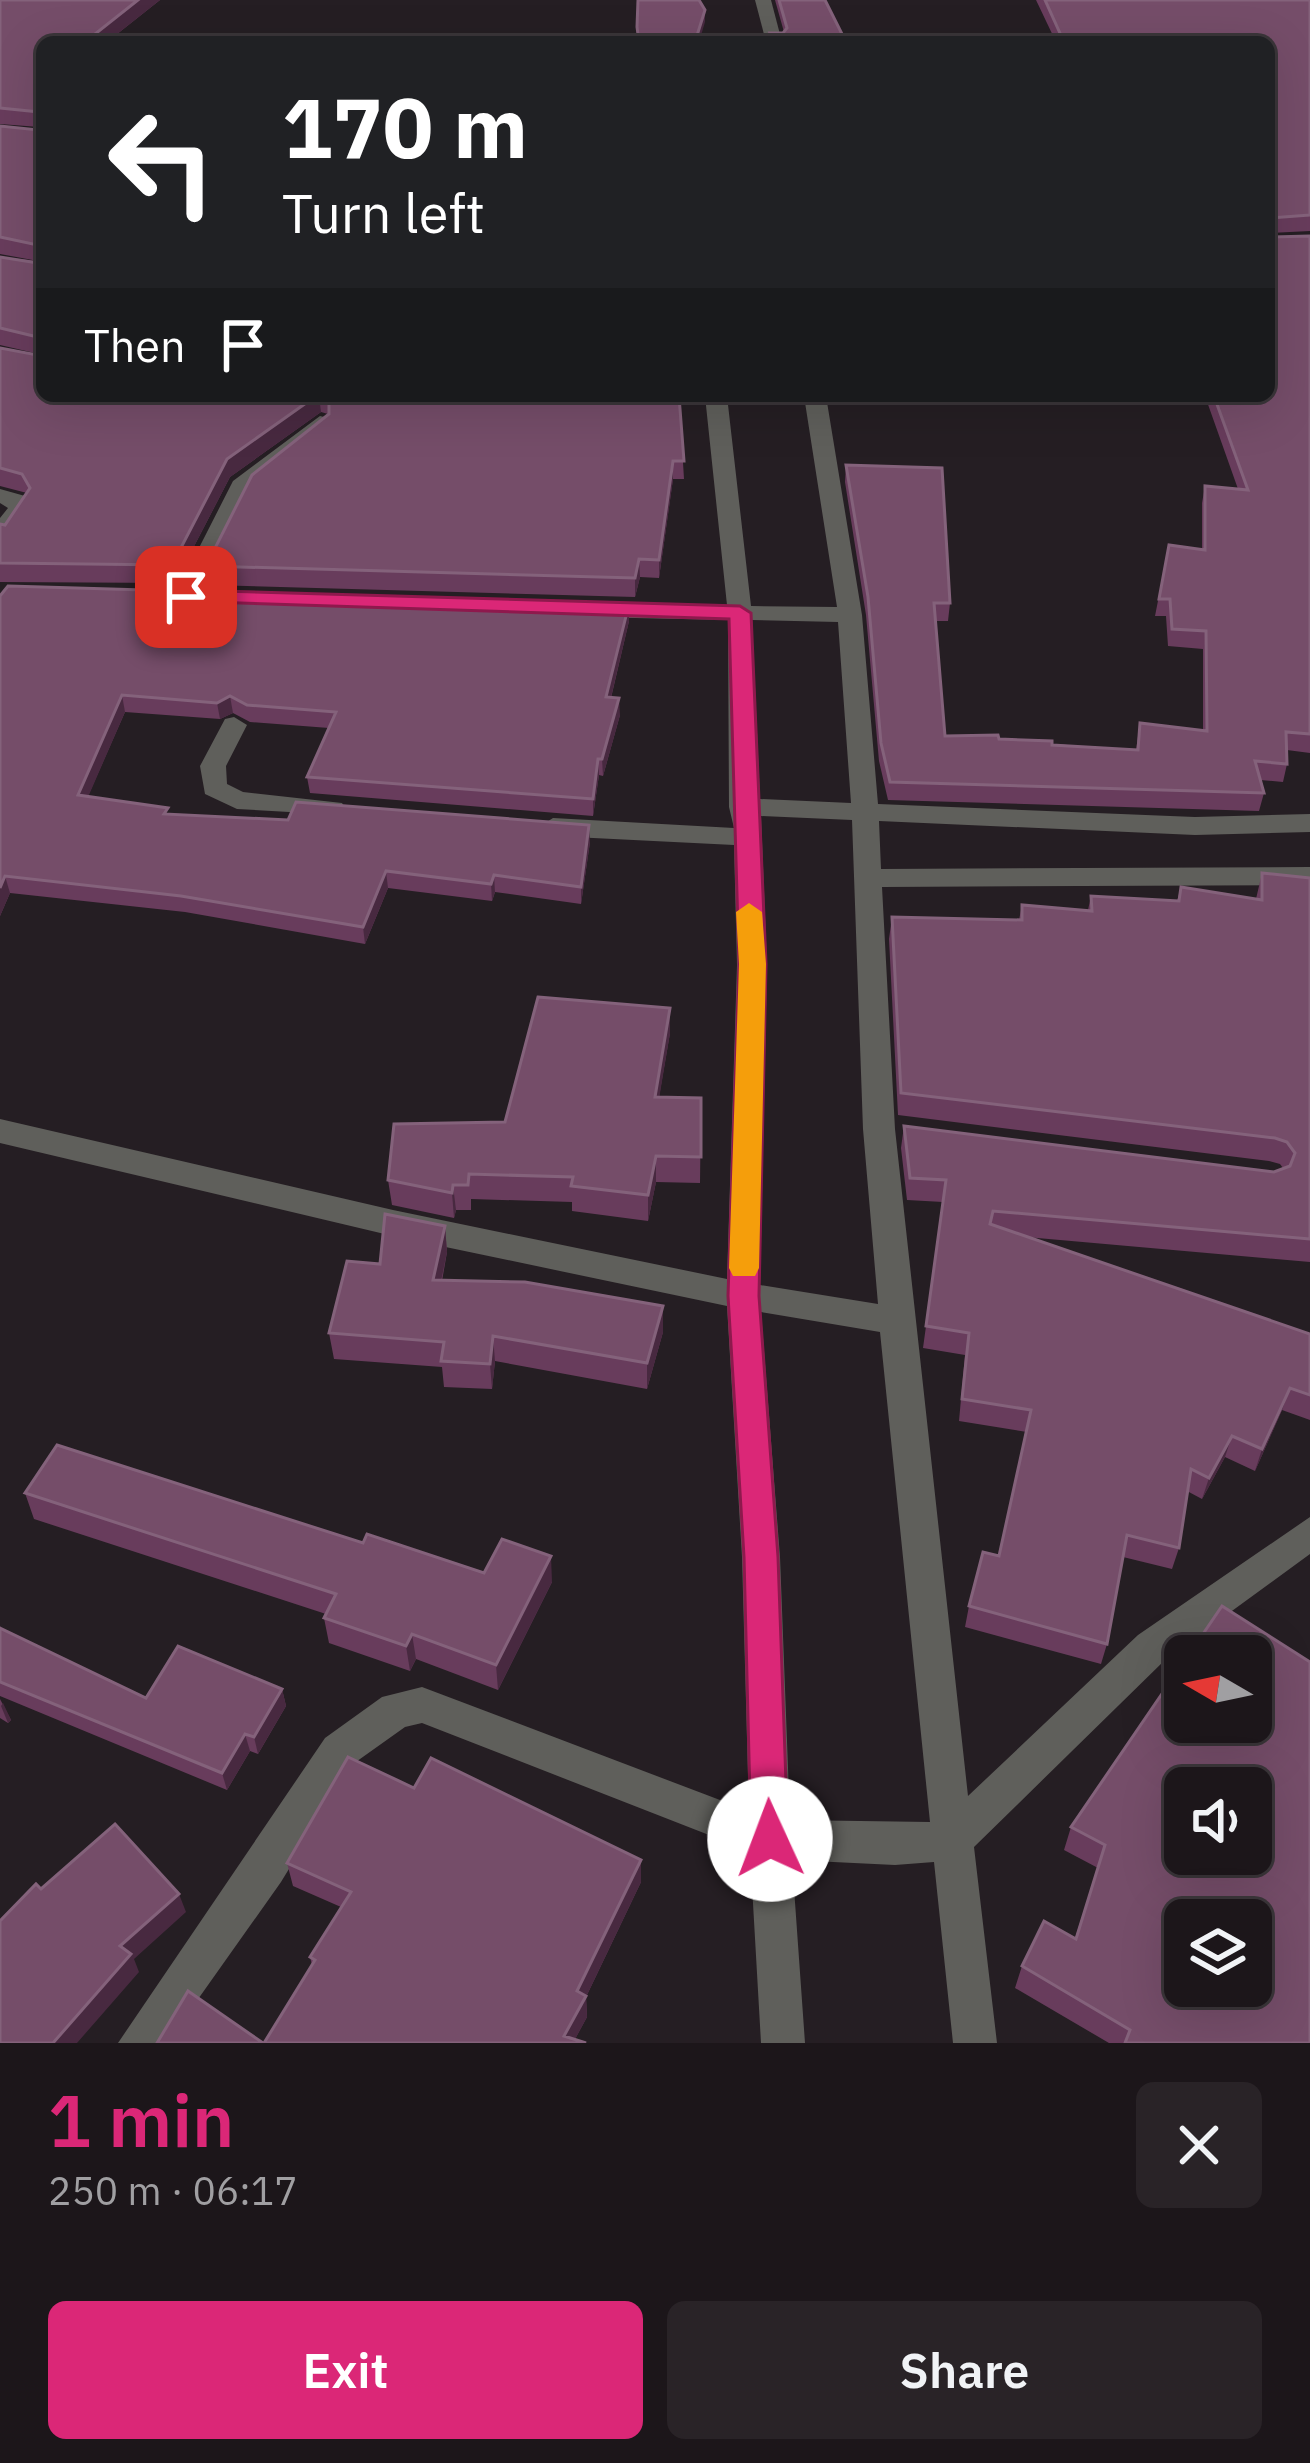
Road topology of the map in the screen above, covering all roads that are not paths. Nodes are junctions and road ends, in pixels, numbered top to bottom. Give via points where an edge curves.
1 (763, 0) edge
2 (772, 36) edge
3 (717, 402) edge
4 (816, 402) edge
5 (320, 422) edge
6 (0, 496) edge
7 (0, 534) edge
8 (186, 597) edge
9 (561, 609) edge
10 (740, 613) junction
11 (842, 615) junction
12 (234, 725) dead end
13 (849, 811) junction
14 (369, 812) edge
15 (752, 817) junction
16 (1310, 824) edge
17 (523, 825) edge
18 (1234, 831) junction
19 (1237, 871) junction
20 (1310, 876) edge
21 (868, 878) junction
22 (0, 1131) edge
23 (757, 1299) junction
24 (896, 1321) junction
25 (1310, 1533) edge
26 (789, 1839) junction
27 (952, 1840) junction
28 (140, 2043) edge
29 (782, 2043) edge
30 (975, 2043) edge

1 - 2 street
3 - 10 street
4 - 11 street
5 - 8 street via 241,486
6 - 7 street via 20,508
9 - 10 street
10 - 11 street
10 - 15 street
11 - 13 street
12 - 14 street via 213,766 214,788 237,800
13 - 15 street
13 - 18 street
13 - 21 street
15 - 17 street
15 - 23 street
16 - 18 street
18 - 19 street
19 - 20 street
19 - 21 street
21 - 24 street via 891,1131
22 - 23 street
23 - 24 street
23 - 26 street via 761,1557
24 - 27 street
25 - 27 street via 1152,1647
26 - 27 street
26 - 28 street via 422,1705 396,1710 339,1751
26 - 29 street
27 - 30 street

